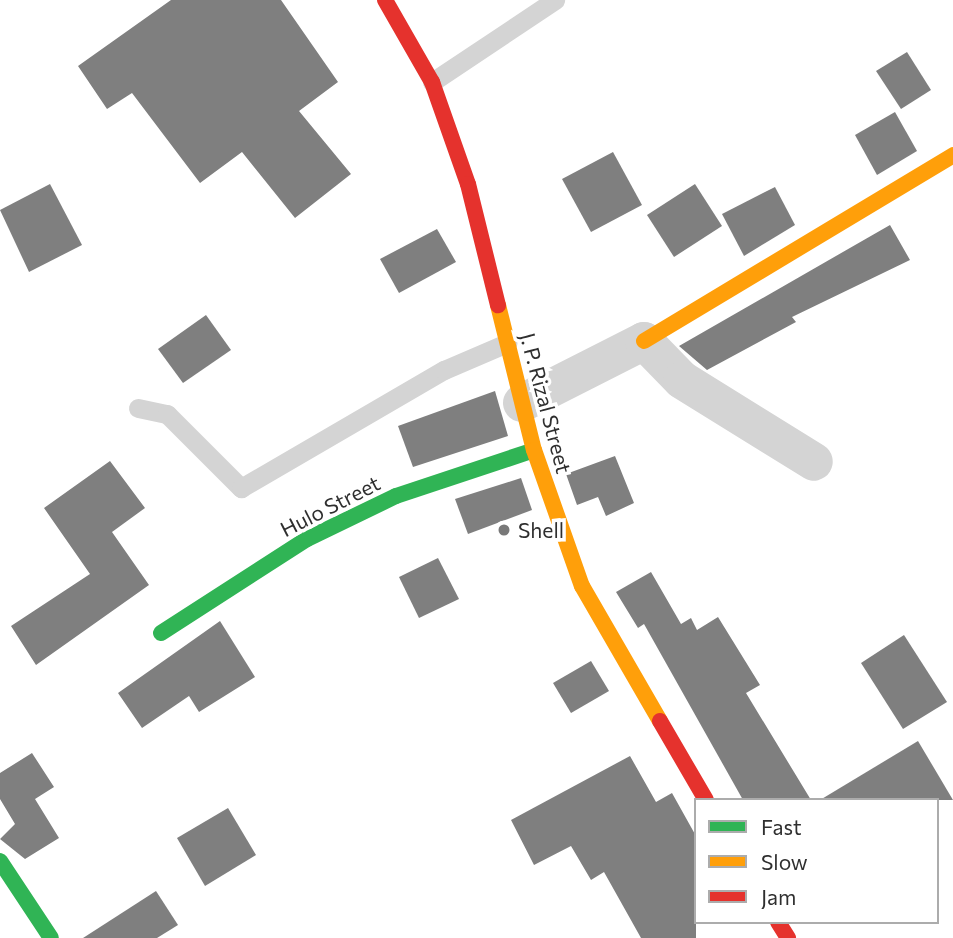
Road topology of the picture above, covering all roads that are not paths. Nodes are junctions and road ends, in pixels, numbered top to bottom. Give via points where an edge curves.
1 (385, 0) edge
2 (555, 0) edge
3 (432, 82) junction
4 (953, 155) edge
5 (644, 341) junction
6 (507, 343) junction
7 (522, 403) junction
8 (138, 408) dead end
9 (534, 450) junction
10 (814, 462) dead end
11 (162, 633) dead end
12 (705, 798) edge
13 (0, 861) edge
14 (51, 938) edge

1 - 3 main road, J. P. Rizal Street
2 - 3 lane
3 - 6 main road, J. P. Rizal Street via 468,184
4 - 5 main road
5 - 7 street
5 - 10 street via 682,380
6 - 7 main road, J. P. Rizal Street
6 - 8 lane via 444,370 241,488 167,414
7 - 9 main road, J. P. Rizal Street
9 - 11 main road, Hulo Street via 396,496 307,539 219,590
9 - 12 main road, J. P. Rizal Street via 582,586
13 - 14 main road

